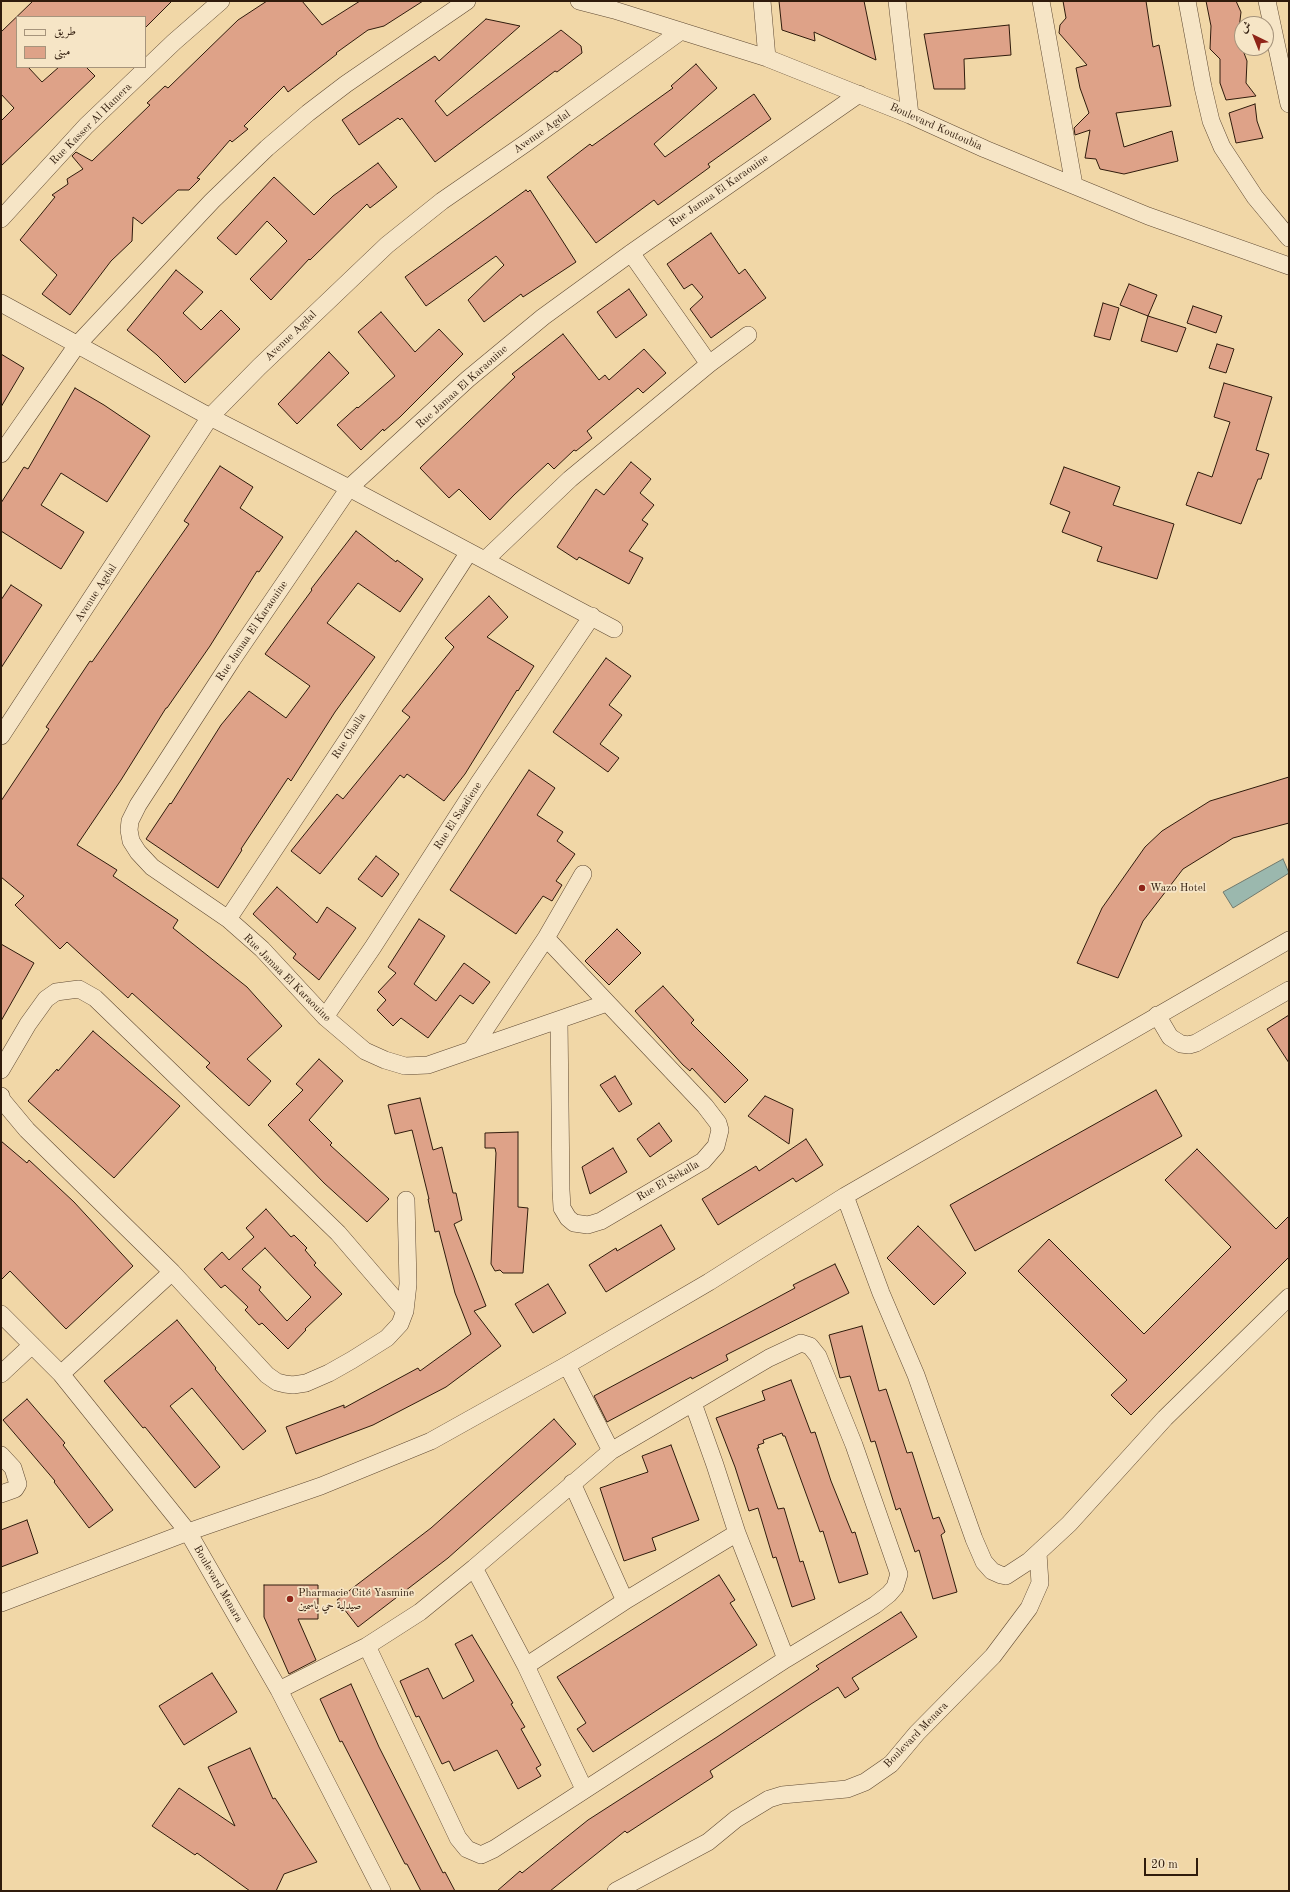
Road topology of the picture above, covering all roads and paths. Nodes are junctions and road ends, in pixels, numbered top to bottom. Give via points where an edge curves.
1 (221, 1) edge
2 (467, 1) edge
3 (579, 1) edge
4 (762, 1) edge
5 (897, 1) edge
6 (1041, 1) edge
7 (1186, 1) edge
8 (1267, 1) edge
9 (681, 31) junction
10 (767, 58) junction
11 (858, 94) junction
12 (1289, 104) edge
13 (910, 115) junction
14 (1074, 185) junction
15 (1, 219) edge
16 (1289, 238) edge
17 (631, 253) junction
18 (1289, 266) edge
19 (1, 303) edge
20 (748, 336) dead end
21 (77, 345) junction
22 (709, 364) junction
23 (210, 417) junction
24 (1, 454) edge
25 (350, 488) junction
26 (469, 552) junction
27 (485, 560) junction
28 (592, 616) junction
29 (614, 629) dead end
30 (1, 736) edge
31 (583, 874) dead end
32 (228, 919) junction
33 (546, 938) junction
34 (1289, 940) edge
35 (1289, 990) edge
36 (607, 1003) junction
37 (1157, 1015) junction
38 (325, 1017) junction
39 (559, 1020) junction
40 (472, 1049) junction
41 (1, 1070) edge
42 (1, 1096) edge
43 (845, 1196) junction
44 (406, 1200) dead end
45 (172, 1272) junction
46 (1289, 1297) edge
47 (406, 1311) junction
48 (1, 1314) edge
49 (32, 1345) junction
50 (567, 1365) junction
51 (1, 1374) edge
52 (61, 1374) junction
53 (693, 1403) junction
54 (611, 1450) junction
55 (1, 1455) edge
56 (572, 1483) junction
57 (1, 1494) edge
58 (188, 1532) junction
59 (737, 1533) junction
60 (1038, 1553) junction
61 (474, 1568) junction
62 (625, 1601) junction
63 (1, 1603) edge
64 (367, 1646) junction
65 (786, 1659) junction
66 (526, 1666) junction
67 (279, 1690) junction
68 (584, 1789) junction
69 (382, 1891) edge
70 (616, 1891) edge

1 - 15 street, Rue Kasser Al Hamera via 86,126
2 - 21 street via 346,84 267,148 212,201
3 - 9 street, Boulevard Koutoubia
4 - 10 street
5 - 13 street
6 - 14 street
7 - 16 street via 1211,120 1222,147 1255,197
8 - 12 street
9 - 10 street, Boulevard Koutoubia
9 - 23 street, Avenue Agdal via 442,201 387,245
10 - 11 street, Boulevard Koutoubia
11 - 13 street, Boulevard Koutoubia
11 - 17 street, Rue Jamaa El Karaouine
13 - 14 street, Boulevard Koutoubia
14 - 18 street, Boulevard Koutoubia via 1148,216
17 - 22 street
17 - 25 street, Rue Jamaa El Karaouine via 543,317 468,378
19 - 21 street
20 - 22 street
21 - 23 street
21 - 24 street
22 - 27 street via 570,479
23 - 25 street
23 - 30 street, Avenue Agdal
25 - 26 street
25 - 32 street, Rue Jamaa El Karaouine via 232,660 130,820 131,841 152,867
26 - 27 street
26 - 32 street, Rue Challa
27 - 28 street
28 - 29 street
28 - 38 street, Rue El Saadiene
31 - 33 street
32 - 38 street, Rue Jamaa El Karaouine via 262,950
33 - 36 street, Rue El Sekalla
33 - 40 street
34 - 37 street
35 - 37 street via 1189,1045 1181,1044 1170,1037
36 - 39 street, Rue Jamaa El Karaouine
36 - 39 street, Rue El Sekalla via 705,1106 718,1123 720,1130 716,1146 703,1161 601,1221 588,1224 574,1223 562,1208
37 - 43 street
38 - 40 street, Rue Jamaa El Karaouine via 365,1051 405,1066 428,1065
39 - 40 street, Rue Jamaa El Karaouine
41 - 47 street via 46,999 56,992 79,989 95,998 338,1233
42 - 45 street via 27,1130
43 - 50 street via 709,1282
43 - 60 street via 881,1293 916,1375 984,1562 992,1571 1006,1576
44 - 47 street
45 - 47 street via 267,1375 285,1384 306,1383 352,1360 391,1334 400,1324
45 - 52 street
46 - 60 street via 1165,1418 1080,1512
48 - 49 street, Boulevard Menara
49 - 51 street
49 - 52 street, Boulevard Menara
50 - 54 street
50 - 58 street via 431,1441 321,1486
52 - 58 street, Boulevard Menara
53 - 54 street
53 - 59 street
53 - 65 street via 781,1351 806,1343 818,1356 854,1444 896,1564 898,1581 889,1594 875,1605
54 - 56 street
55 - 57 street via 14,1468 18,1484 15,1489
56 - 61 street
56 - 62 street
58 - 63 street
58 - 67 street, Boulevard Menara
59 - 62 street
59 - 65 street
60 - 70 street, Boulevard Menara via 1040,1583 1026,1613 993,1656 916,1733 891,1764 865,1782 847,1789 782,1795 769,1799 736,1818 708,1842
61 - 64 street via 420,1612
61 - 66 street
62 - 66 street
64 - 67 street
64 - 68 street via 458,1838 472,1853 481,1855 494,1849
65 - 68 street
66 - 68 street
67 - 69 street, Boulevard Menara

